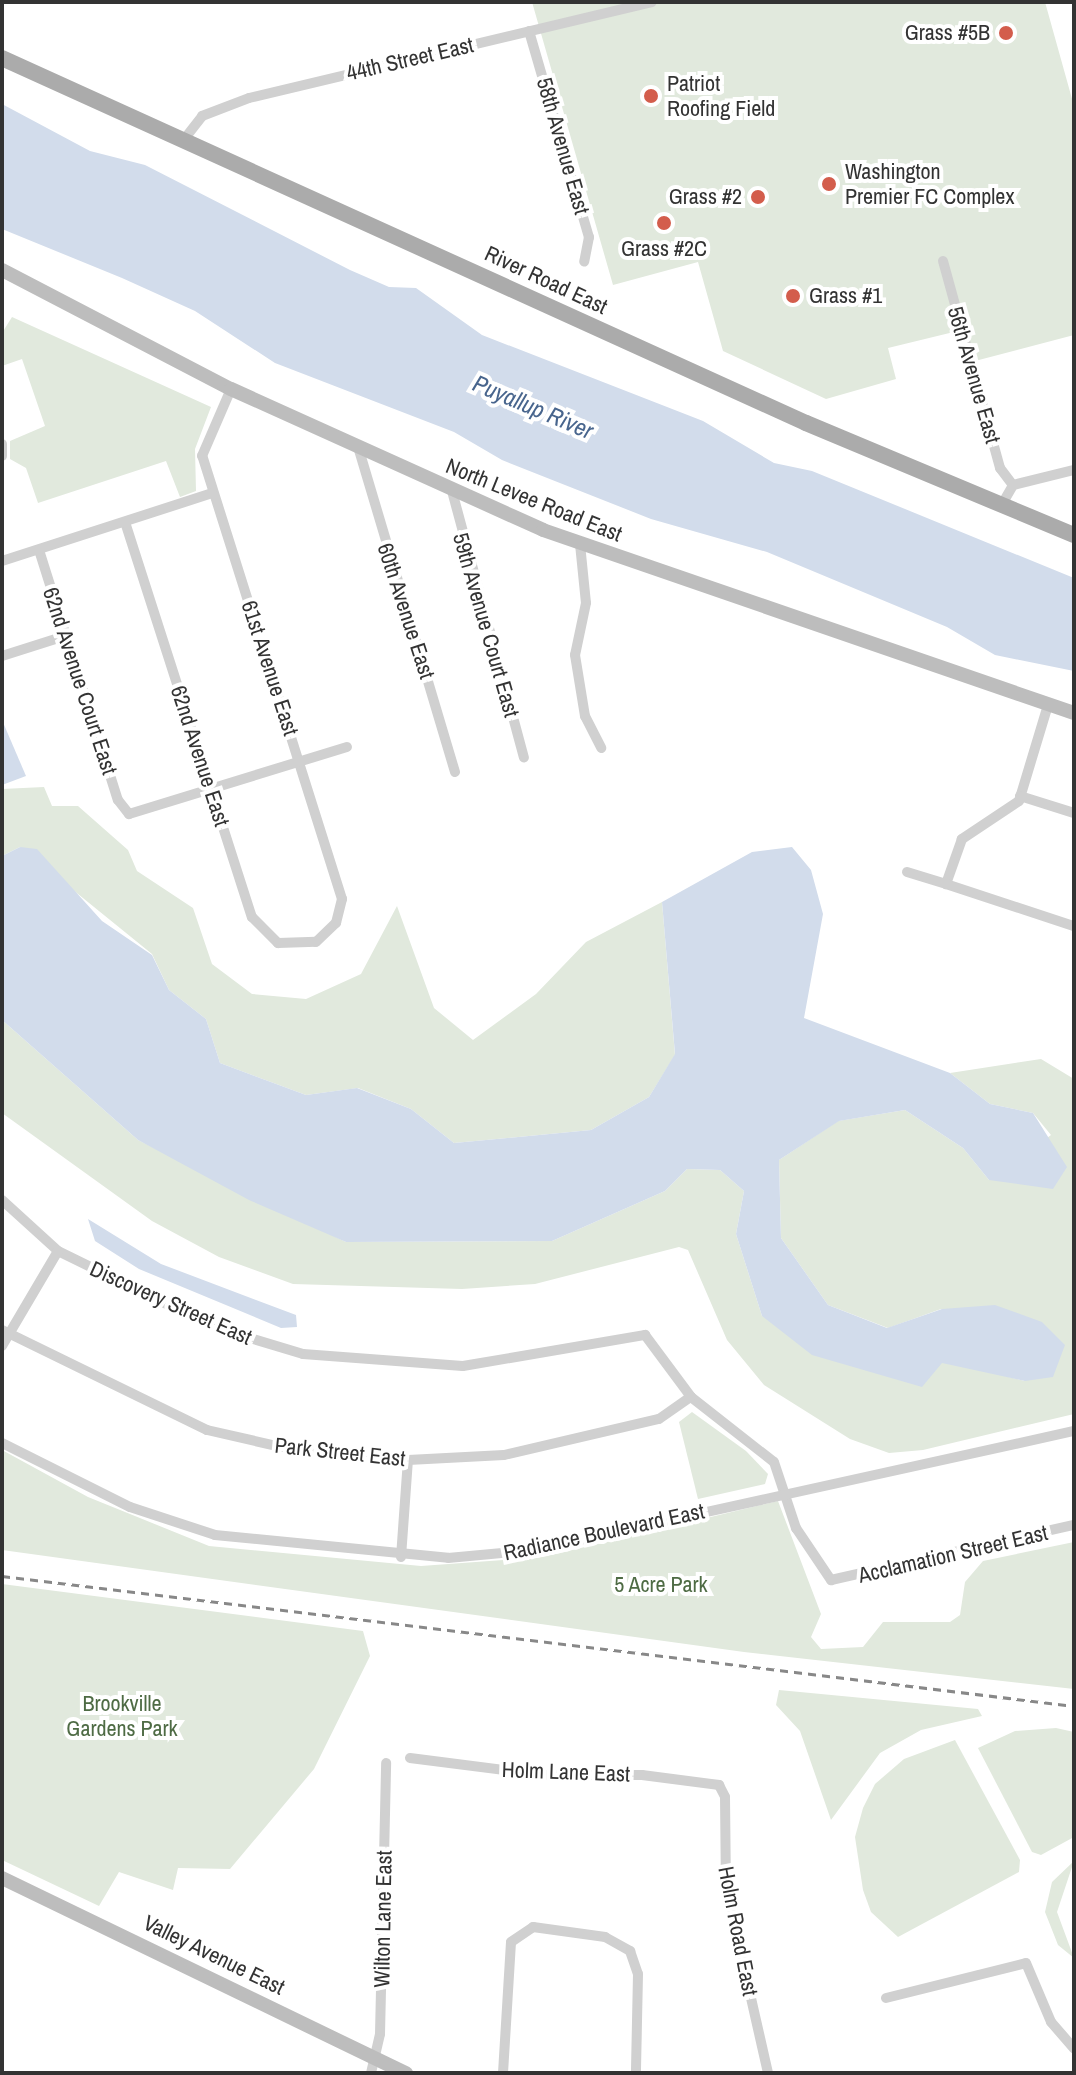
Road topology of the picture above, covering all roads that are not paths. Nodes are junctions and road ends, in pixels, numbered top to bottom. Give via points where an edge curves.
1 (652, 2) edge
2 (529, 31) junction
3 (2, 57) edge
4 (182, 142) junction
5 (943, 261) dead end
6 (584, 262) dead end
7 (2, 270) edge
8 (231, 389) junction
9 (2, 444) edge
10 (359, 450) junction
11 (2, 456) edge
12 (1074, 470) edge
13 (1013, 485) junction
14 (452, 491) junction
15 (212, 493) junction
16 (1001, 506) junction
17 (125, 522) junction
18 (1074, 535) edge
19 (580, 544) junction
20 (39, 550) junction
21 (2, 561) edge
22 (65, 636) junction
23 (2, 656) edge
24 (1048, 705) junction
25 (1074, 713) edge
26 (347, 747) dead end
27 (601, 748) dead end
28 (524, 757) dead end
29 (301, 761) junction
30 (455, 772) dead end
31 (210, 789) junction
32 (1020, 796) junction
33 (1074, 813) edge
34 (907, 872) dead end
35 (946, 884) junction
36 (1074, 926) edge
37 (316, 942) joint
38 (2, 1200) edge
39 (58, 1251) junction
40 (5, 1332) edge
41 (2, 1346) edge
42 (691, 1397) junction
43 (1074, 1431) edge
44 (2, 1443) edge
45 (408, 1460) junction
46 (786, 1490) junction
47 (1074, 1525) edge
48 (401, 1557) junction
49 (410, 1758) dead end
50 (386, 1763) dead end
51 (721, 1788) joint
52 (2, 1878) edge
53 (886, 1998) dead end
54 (1074, 2048) edge
55 (374, 2066) edge
56 (406, 2073) edge
57 (503, 2073) edge
58 (636, 2073) edge
59 (768, 2073) edge

1 - 2 street, 44th Street East
2 - 4 street, 44th Street East via 249,98 202,116
2 - 6 street, 58th Avenue East via 589,237
3 - 4 main road, River Road East
4 - 16 main road, River Road East
5 - 13 street, 56th Avenue East via 1000,468
7 - 8 street, North Levee Road East
8 - 10 street, North Levee Road East
8 - 15 street, 61st Avenue East via 204,444
9 - 11 street
10 - 14 street, North Levee Road East
10 - 30 street, 60th Avenue East
12 - 13 street
13 - 16 street
14 - 19 street, North Levee Road East
14 - 28 street, 59th Avenue Court East
15 - 17 street
15 - 29 street, 61st Avenue East
16 - 18 main road, River Road East
17 - 20 street
17 - 31 street, 62nd Avenue East
19 - 24 street, North Levee Road East
19 - 27 street via 586,603 575,655 585,716
20 - 21 street
20 - 22 street, 62nd Avenue Court East
22 - 23 street
22 - 31 street, 62nd Avenue Court East via 125,811 141,813
24 - 25 street, North Levee Road East
24 - 32 street
26 - 29 street
29 - 31 street
29 - 37 street, 61st Avenue East via 342,899 336,923
31 - 37 street, 62nd Avenue East via 257,927 278,943
32 - 33 street
32 - 35 street via 1009,813 962,839
34 - 35 street
35 - 36 street
38 - 39 street, Discovery Street East
39 - 40 street
39 - 42 street, Discovery Street East via 213,1327 358,1363 463,1366 645,1335
40 - 41 street
40 - 45 street, Park Street East via 207,1430 277,1446
42 - 45 street, Park Street East via 659,1419 504,1455
42 - 46 street via 774,1462
43 - 46 street, Radiance Boulevard East
44 - 48 street, Radiance Boulevard East via 130,1507 215,1535
45 - 48 street
46 - 47 street, Acclamation Street East via 796,1528 831,1580
46 - 48 street, Radiance Boulevard East via 534,1550
49 - 51 street, Holm Lane East via 542,1775 675,1777
50 - 55 street, Wilton Lane East
51 - 59 street, Holm Road East via 726,1888
52 - 55 street, Valley Avenue East
53 - 54 street via 917,1998 1026,1963 1051,2022
55 - 56 street, Valley Avenue East
57 - 58 street via 511,1942 533,1927 605,1937 630,1951 638,1979

